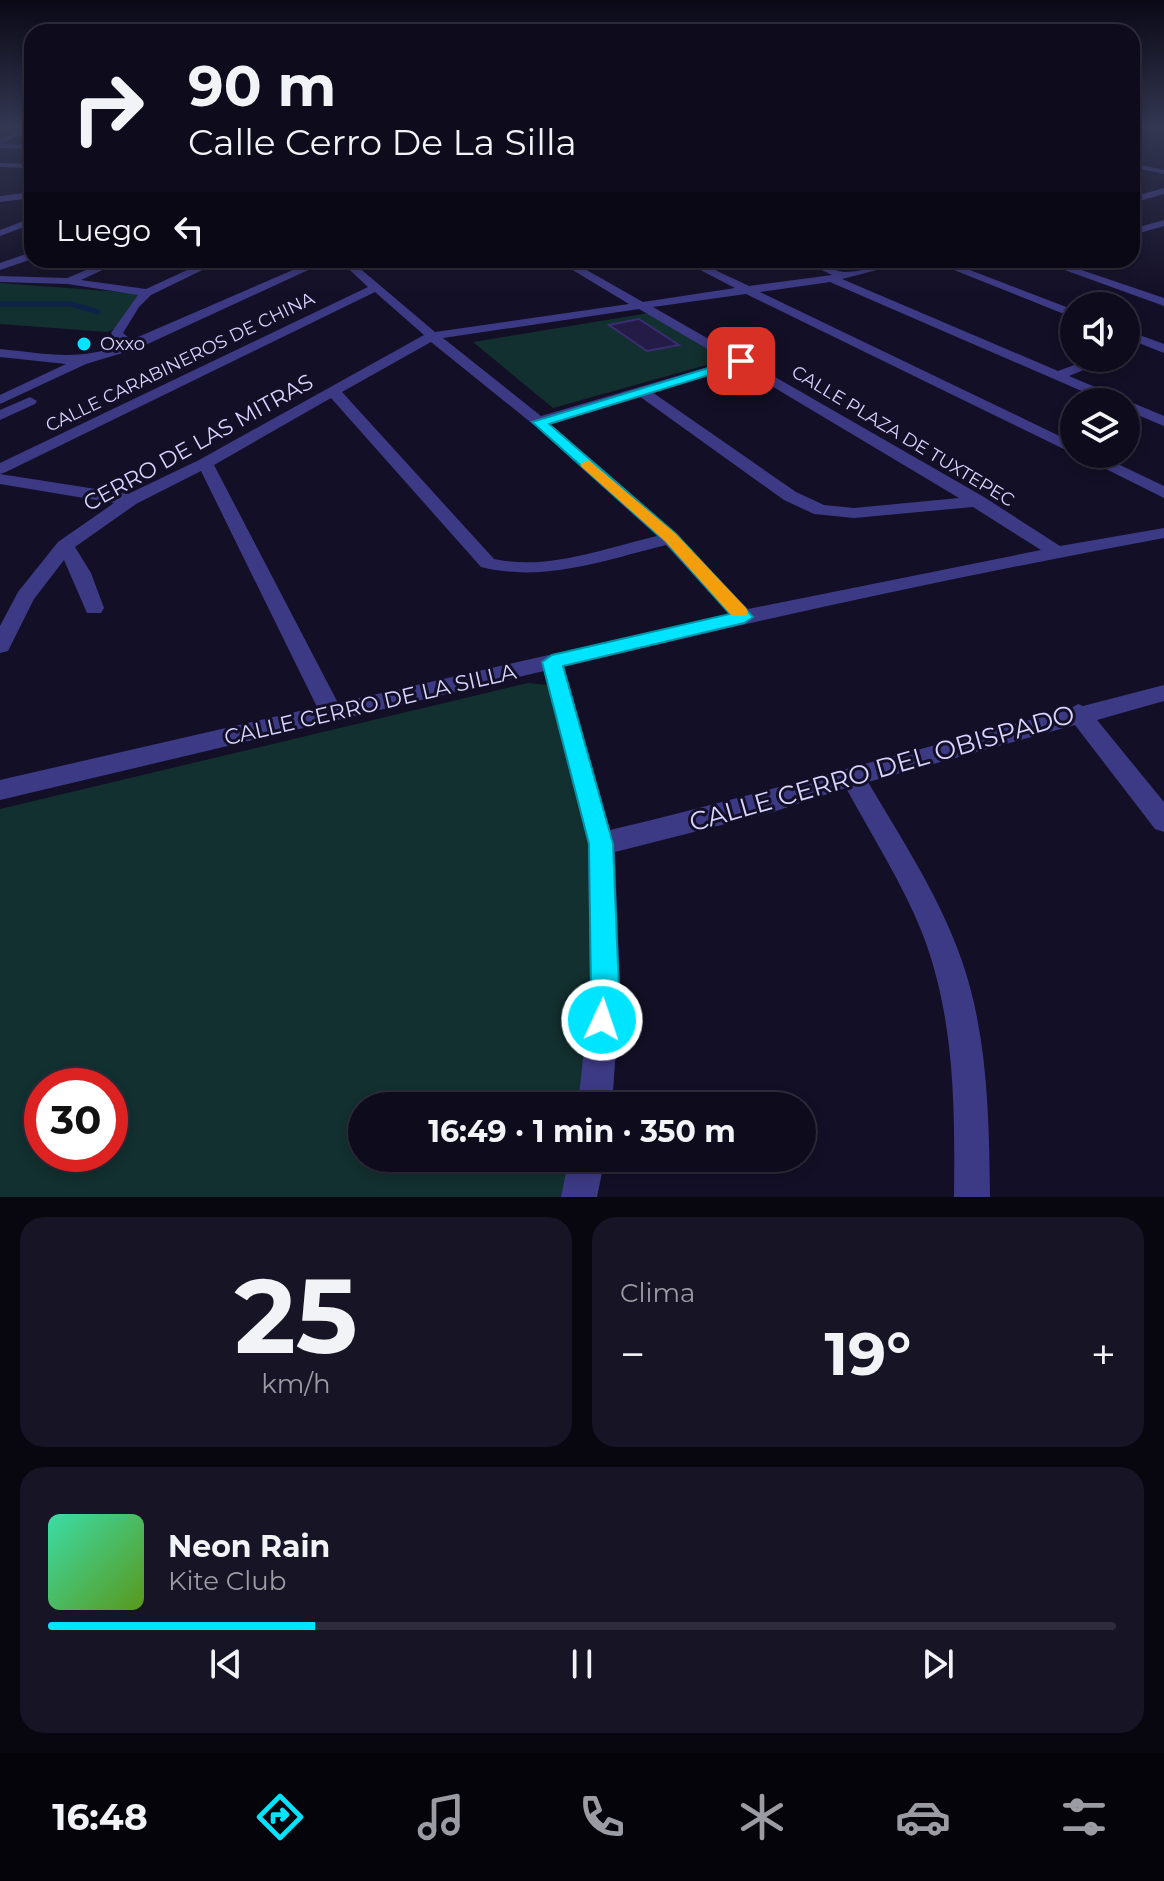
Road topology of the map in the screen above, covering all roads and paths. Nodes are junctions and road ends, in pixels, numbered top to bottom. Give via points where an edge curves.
1 (1140, 188) edge
2 (1160, 192) edge
3 (24, 196) edge
4 (1140, 198) edge
5 (0, 199) edge
6 (24, 218) edge
7 (0, 220) edge
8 (24, 222) edge
9 (1164, 223) edge
10 (1140, 230) edge
11 (0, 233) edge
12 (24, 258) edge
13 (0, 267) edge
14 (100, 268) edge
15 (201, 268) edge
16 (307, 268) edge
17 (354, 268) edge
18 (575, 268) edge
19 (703, 268) edge
20 (821, 268) edge
21 (874, 268) edge
22 (955, 268) edge
23 (1065, 268) edge
24 (836, 276) junction
25 (0, 279) edge
26 (68, 281) junction
27 (377, 287) junction
28 (747, 289) junction
29 (147, 293) junction
30 (1164, 302) edge
31 (639, 305) junction
32 (1060, 309) edge
33 (432, 336) junction
34 (1140, 339) edge
35 (1149, 343) junction
36 (134, 345) junction
37 (1140, 346) edge
38 (1164, 349) edge
39 (0, 353) edge
40 (82, 361) junction
41 (104, 361) junction
42 (741, 361) junction
43 (1066, 372) edge
44 (1058, 375) junction
45 (1087, 388) edge
46 (333, 391) junction
47 (641, 391) junction
48 (0, 400) edge
49 (1140, 411) edge
50 (0, 416) edge
51 (1164, 421) edge
52 (539, 422) junction
53 (1060, 442) edge
54 (205, 463) junction
55 (1113, 468) edge
56 (0, 469) edge
57 (0, 479) edge
58 (1164, 493) edge
59 (130, 500) junction
60 (978, 501) junction
61 (1164, 533) edge
62 (670, 538) junction
63 (65, 546) junction
64 (1057, 552) junction
65 (94, 608) dead end
66 (744, 617) junction
67 (0, 646) edge
68 (552, 662) junction
69 (1164, 693) edge
70 (1078, 713) junction
71 (332, 714) junction
72 (852, 776) junction
73 (0, 790) edge
74 (1164, 821) edge
75 (601, 844) junction
76 (596, 1092) edge
77 (584, 1172) edge
78 (579, 1197) edge
79 (972, 1197) edge

1 - 2 street
2 - 4 street
3 - 5 street
6 - 7 street
8 - 11 street
9 - 10 street
12 - 13 street
14 - 26 street
15 - 29 street
16 - 36 street
17 - 27 street
18 - 31 street, CALLE PLAZA DE TUXTEPEC
19 - 28 street
20 - 24 street
21 - 24 street
22 - 32 street
23 - 30 street
24 - 28 street
24 - 44 street
25 - 26 street
26 - 29 street
27 - 33 street
27 - 56 street, CALLE CARABINEROS DE CHINA
28 - 31 street
28 - 53 street
29 - 36 street via 117,333 122,342
31 - 33 street
31 - 42 street, CALLE PLAZA DE TUXTEPEC
33 - 46 street, CERRO DE LAS MITRAS
33 - 52 street
34 - 35 street
35 - 37 street
35 - 38 street
36 - 41 street
39 - 40 street
40 - 41 street
40 - 48 street
41 - 50 street
42 - 47 street
42 - 60 street, CALLE PLAZA DE TUXTEPEC
43 - 44 street
44 - 45 street
46 - 54 street, CERRO DE LAS MITRAS
46 - 62 street via 488,563 534,569
47 - 52 street
47 - 60 street via 790,496 820,510 854,513
49 - 51 street
52 - 62 street
54 - 59 street, CERRO DE LAS MITRAS
54 - 71 street
55 - 58 street
57 - 59 street
59 - 63 street, CERRO DE LAS MITRAS
60 - 64 street, CALLE PLAZA DE TUXTEPEC
61 - 64 street, CALLE CERRO DE LA SILLA
62 - 66 street
63 - 65 street
63 - 67 street, CERRO DE LAS MITRAS via 25,597
64 - 66 street, CALLE CERRO DE LA SILLA
66 - 68 street, CALLE CERRO DE LA SILLA
68 - 71 street, CALLE CERRO DE LA SILLA
68 - 75 street
69 - 70 street, CALLE CERRO DEL OBISPADO
70 - 72 street, CALLE CERRO DEL OBISPADO
70 - 74 street
71 - 73 street, CALLE CERRO DE LA SILLA
72 - 75 street, CALLE CERRO DEL OBISPADO
72 - 79 street via 931,922 955,988 971,1078
75 - 76 street via 605,991
77 - 78 street

